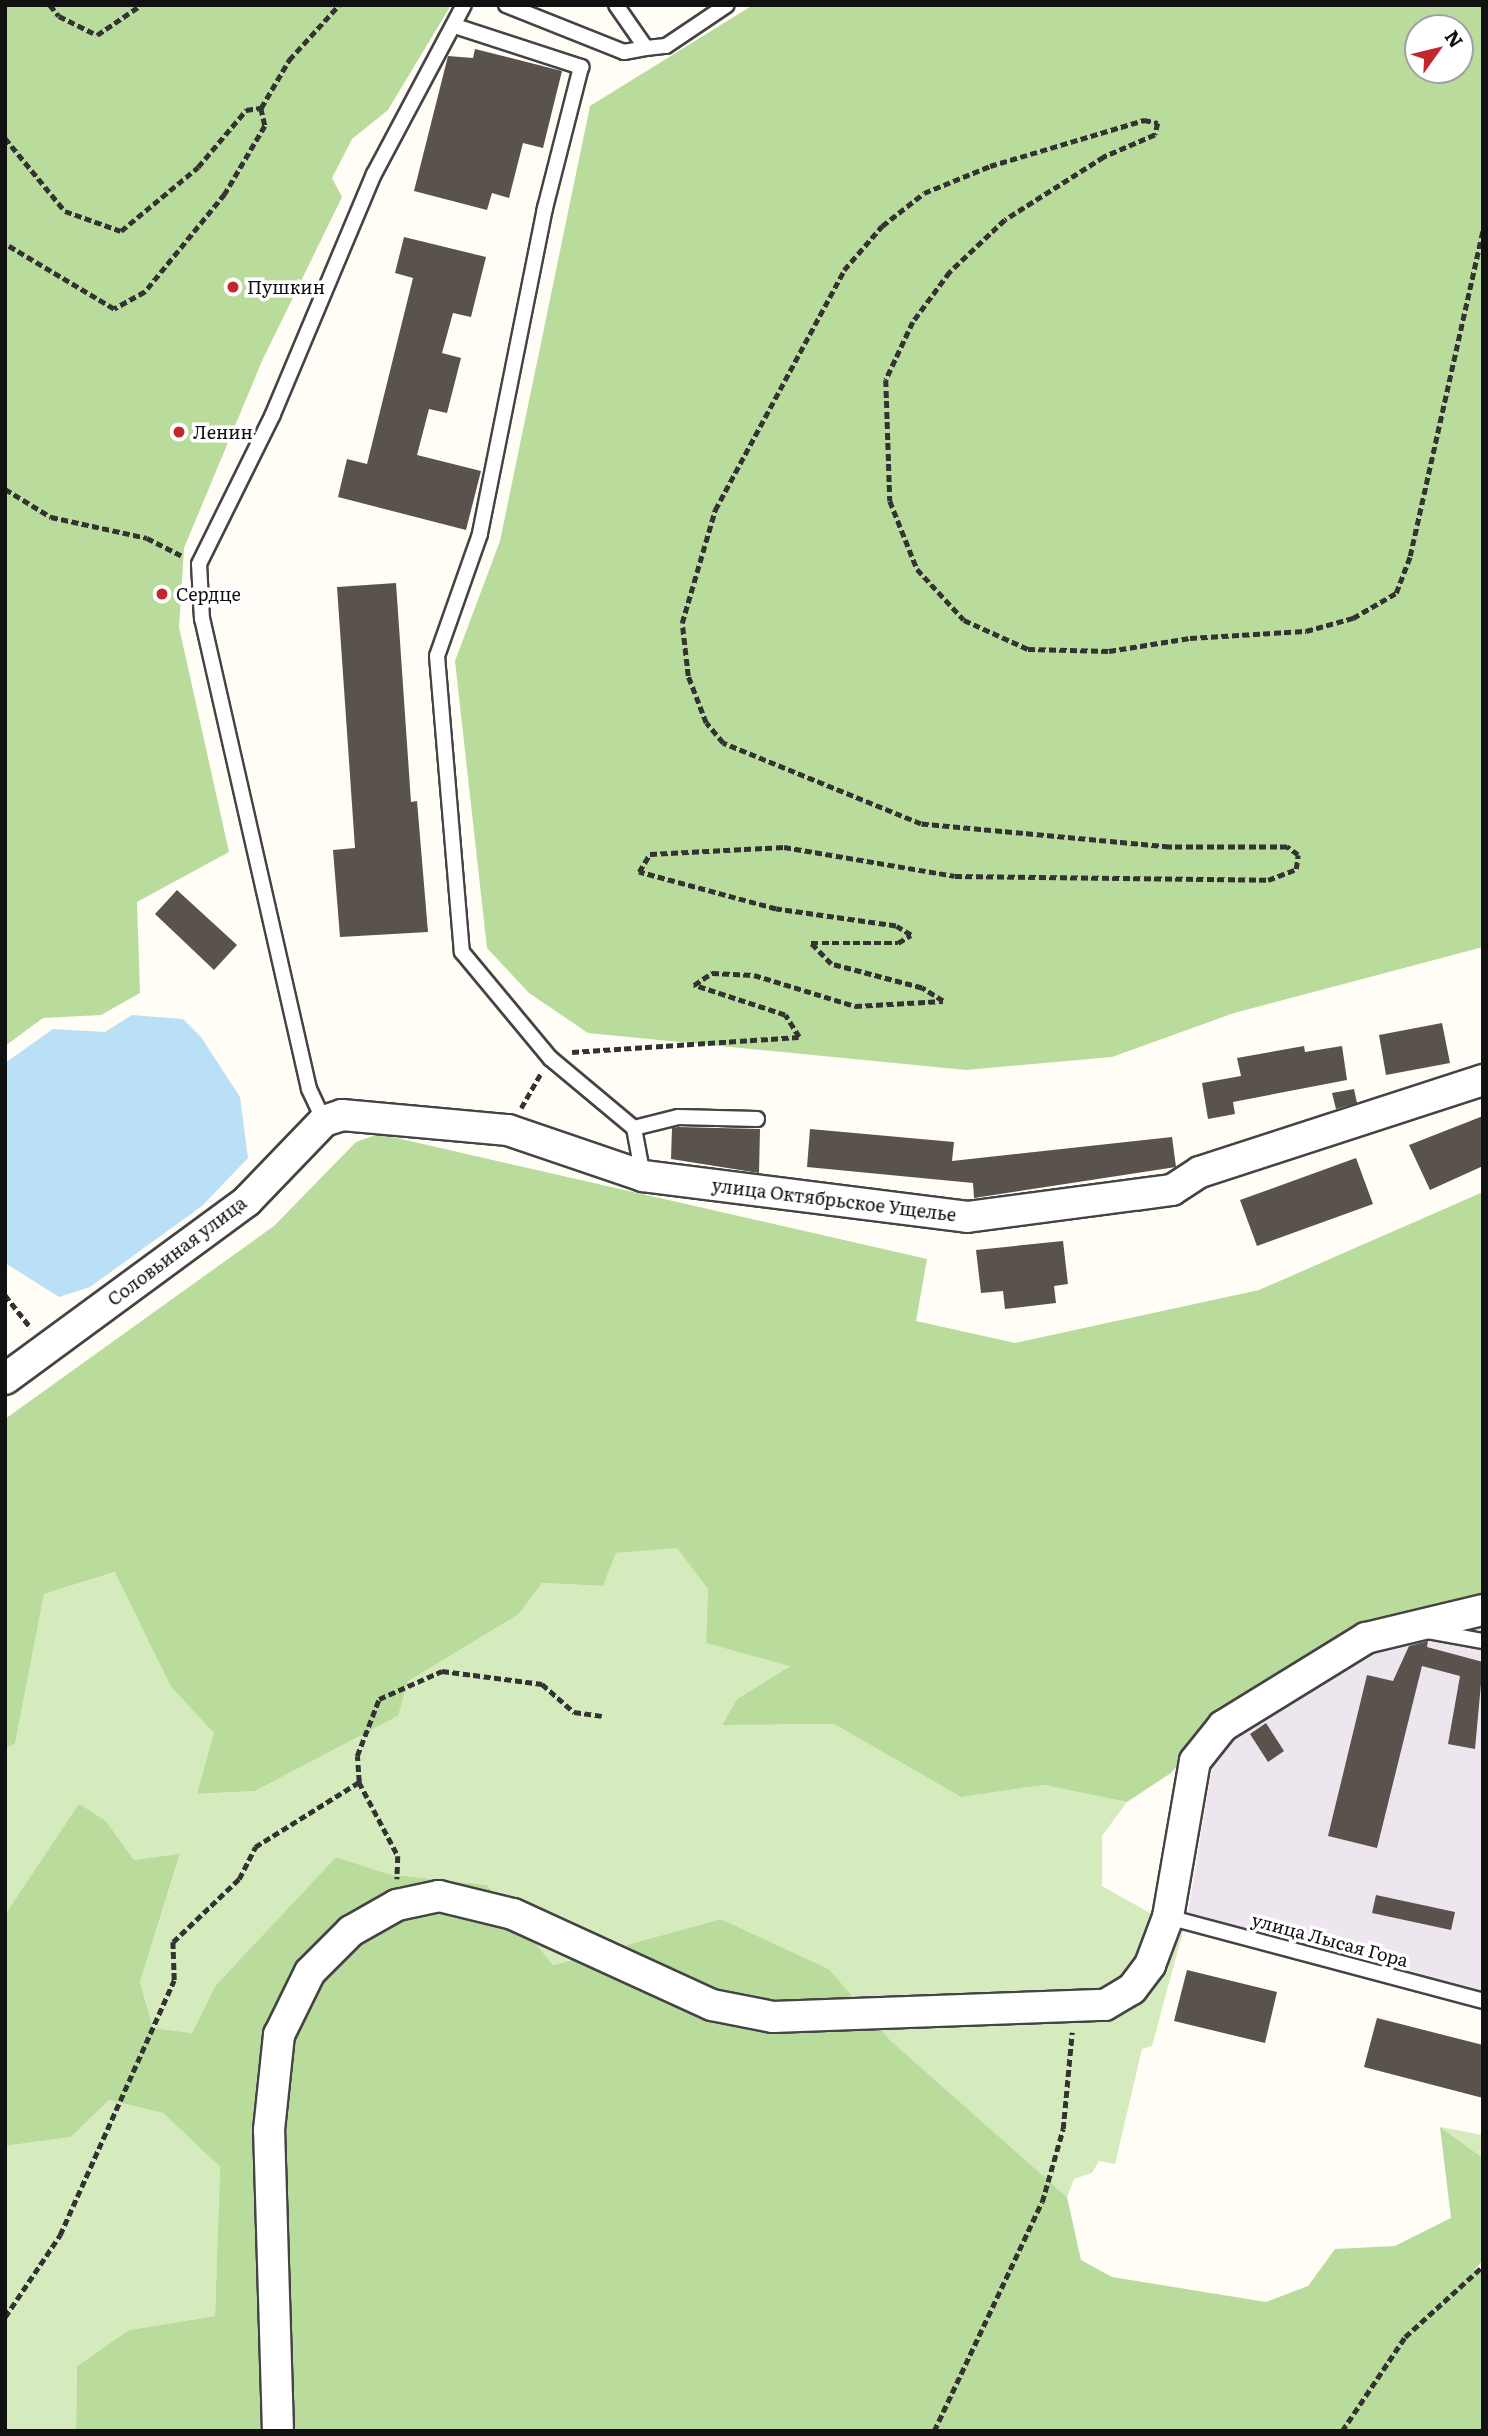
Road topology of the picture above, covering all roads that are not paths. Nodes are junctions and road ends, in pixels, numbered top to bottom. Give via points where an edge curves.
1 (464, 5) edge
2 (506, 5) edge
3 (617, 5) edge
4 (727, 5) edge
5 (455, 26) junction
6 (646, 48) junction
7 (1483, 1080) edge
8 (757, 1119) dead end
9 (324, 1121) junction
10 (634, 1129) junction
11 (643, 1176) junction
12 (5, 1380) edge
13 (1483, 1610) edge
14 (1419, 1622) junction
15 (1483, 1641) edge
16 (1168, 1917) junction
17 (1483, 2001) edge
18 (278, 2431) edge

1 - 5 lane
2 - 6 lane via 624,52
3 - 6 lane
4 - 6 lane via 666,46
5 - 9 lane via 374,174 273,414 199,564 202,619 309,1089
5 - 10 lane via 581,67 545,208 480,534 437,656 462,952 550,1058
7 - 11 street, улица Октябрьское Ущелье via 1200,1172 1172,1190 967,1217
8 - 10 lane via 678,1116
9 - 11 street, улица Октябрьское Ущелье via 365,1114 508,1130
9 - 12 street, Соловьиная улица via 247,1201
10 - 11 lane
13 - 14 street
14 - 15 lane via 1430,1632
14 - 16 street via 1366,1638 1223,1726 1195,1761
16 - 17 lane, улица Лысая Гора
16 - 18 street via 1150,1965 1132,1989 1105,2005 1073,2011 773,2017 712,2005 513,1914 439,1896 397,1905 351,1931 310,1972 279,2035 270,2130

